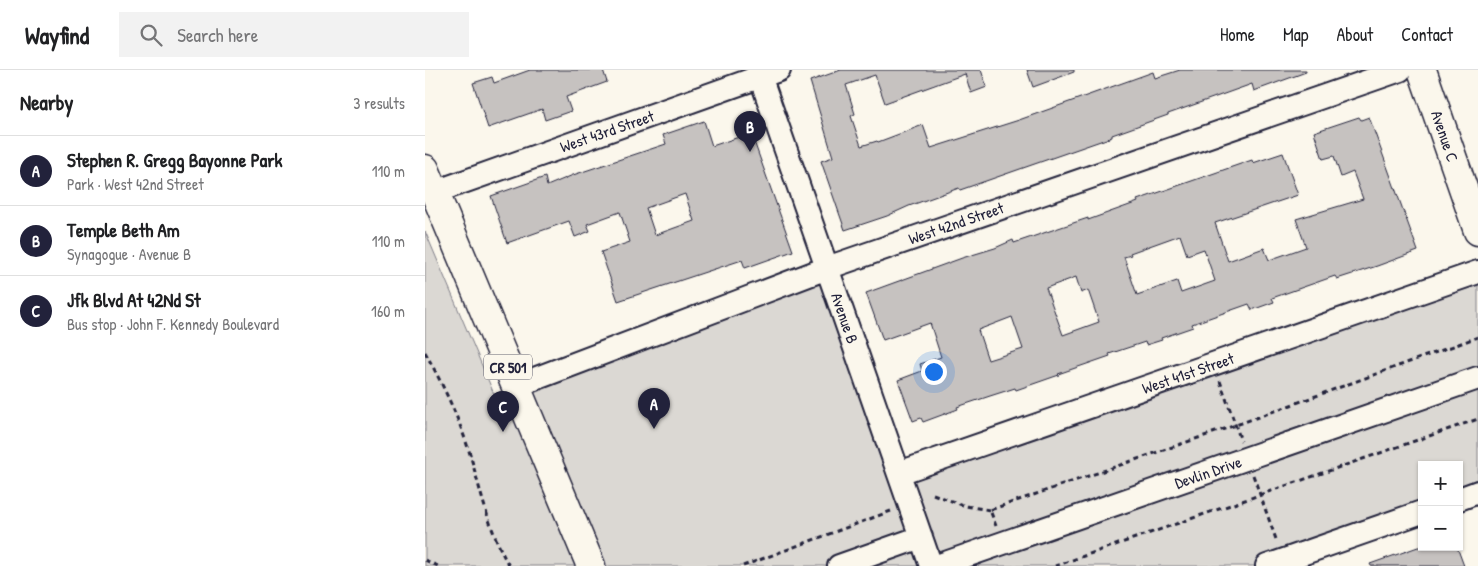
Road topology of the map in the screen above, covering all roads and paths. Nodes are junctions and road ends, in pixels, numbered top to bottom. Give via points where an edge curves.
1 (1400, 70) edge
2 (1422, 70) edge
3 (766, 72) edge
4 (430, 180) edge
5 (1478, 231) edge
6 (827, 268) junction
7 (1478, 272) edge
8 (1478, 337) edge
9 (425, 352) edge
10 (1478, 378) edge
11 (516, 386) junction
12 (1478, 419) edge
13 (899, 473) junction
14 (1478, 492) edge
15 (933, 494) dead end
16 (1463, 498) edge
17 (990, 510) junction
18 (891, 511) dead end
19 (1418, 513) edge
20 (996, 527) dead end
21 (921, 537) junction
22 (425, 560) edge
23 (438, 566) edge
24 (509, 566) edge
25 (591, 566) edge
26 (743, 566) edge
27 (839, 566) edge
28 (931, 566) edge
29 (937, 566) edge
30 (1055, 566) edge
31 (1267, 566) edge

1 - 6 street, West 42nd Street
2 - 5 main road, Avenue C
3 - 4 street, West 43rd Street
3 - 6 street, Avenue B
4 - 11 main road, CR 501
6 - 11 street, West 42nd Street
6 - 13 street, Avenue B
7 - 13 street, West 41st Street
8 - 17 path
9 - 24 path via 459,423 489,522
10 - 29 street, Devlin Drive
11 - 25 main road, CR 501
12 - 30 path
13 - 21 street, Avenue B
14 - 16 street
15 - 17 path via 965,506
17 - 20 path
18 - 26 path
19 - 31 street
21 - 27 street
21 - 28 street, Avenue B
22 - 23 path

